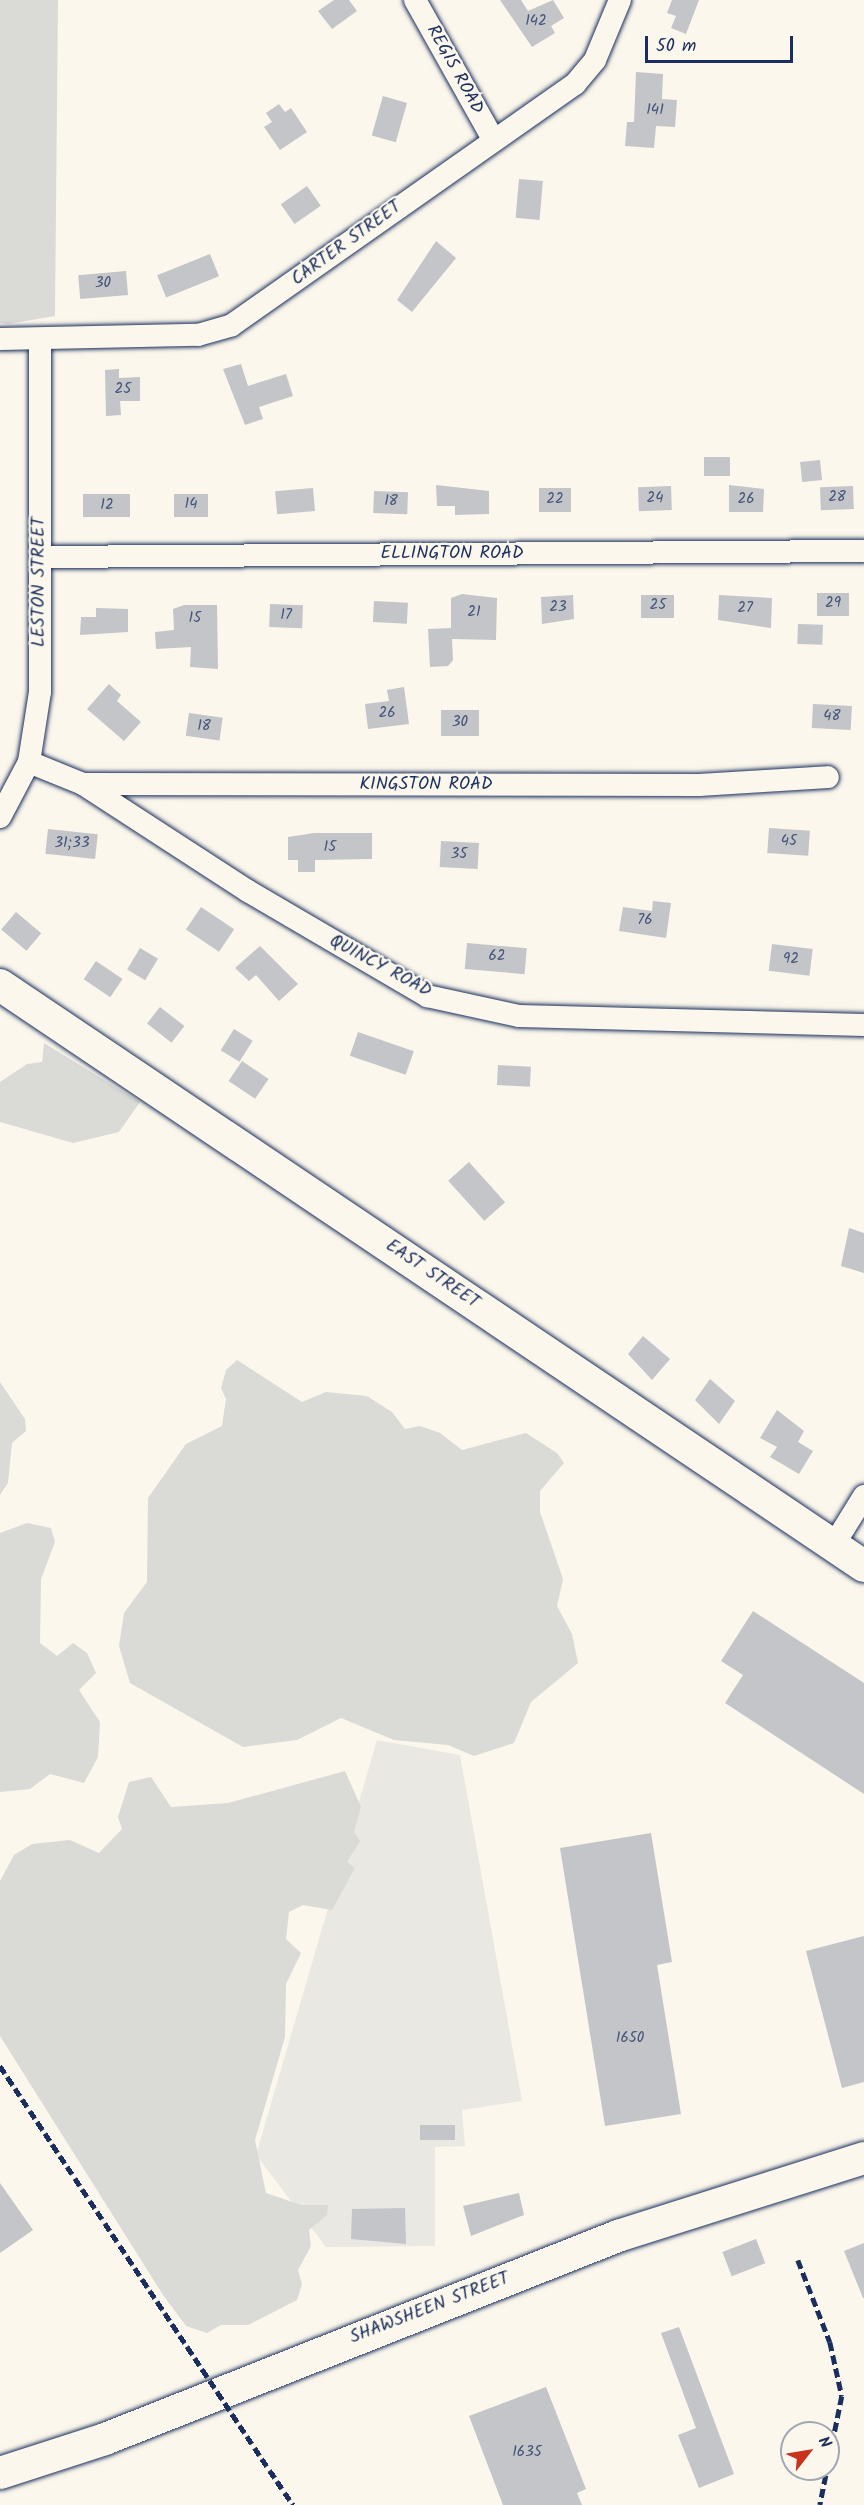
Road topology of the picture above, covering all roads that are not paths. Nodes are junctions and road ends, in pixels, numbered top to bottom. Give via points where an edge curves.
1 (415, 0) edge
2 (620, 0) edge
3 (493, 139) junction
4 (0, 339) edge
5 (40, 339) junction
6 (864, 551) edge
7 (40, 557) junction
8 (29, 762) junction
9 (828, 777) dead end
10 (83, 784) junction
11 (0, 818) edge
12 (0, 985) edge
13 (864, 1025) edge
14 (864, 1496) edge
15 (833, 1545) junction
16 (864, 1566) edge
17 (864, 2158) edge
18 (0, 2474) edge

1 - 3 street, REGIS ROAD
2 - 3 street, CARTER STREET via 583,77
3 - 5 street, CARTER STREET via 232,325 198,335
4 - 5 street, CARTER STREET
5 - 7 street, LESTON STREET
6 - 7 street, ELLINGTON ROAD
7 - 8 street, LESTON STREET via 40,692
8 - 10 street, KINGSTON ROAD
8 - 11 street, LESTON STREET
9 - 10 street, KINGSTON ROAD via 699,785
10 - 13 street, QUINCY ROAD via 248,891 428,996 519,1016
12 - 15 main road, EAST STREET
14 - 15 street
15 - 16 main road, EAST STREET
17 - 18 main road, SHAWSHEEN STREET via 618,2236 105,2439

